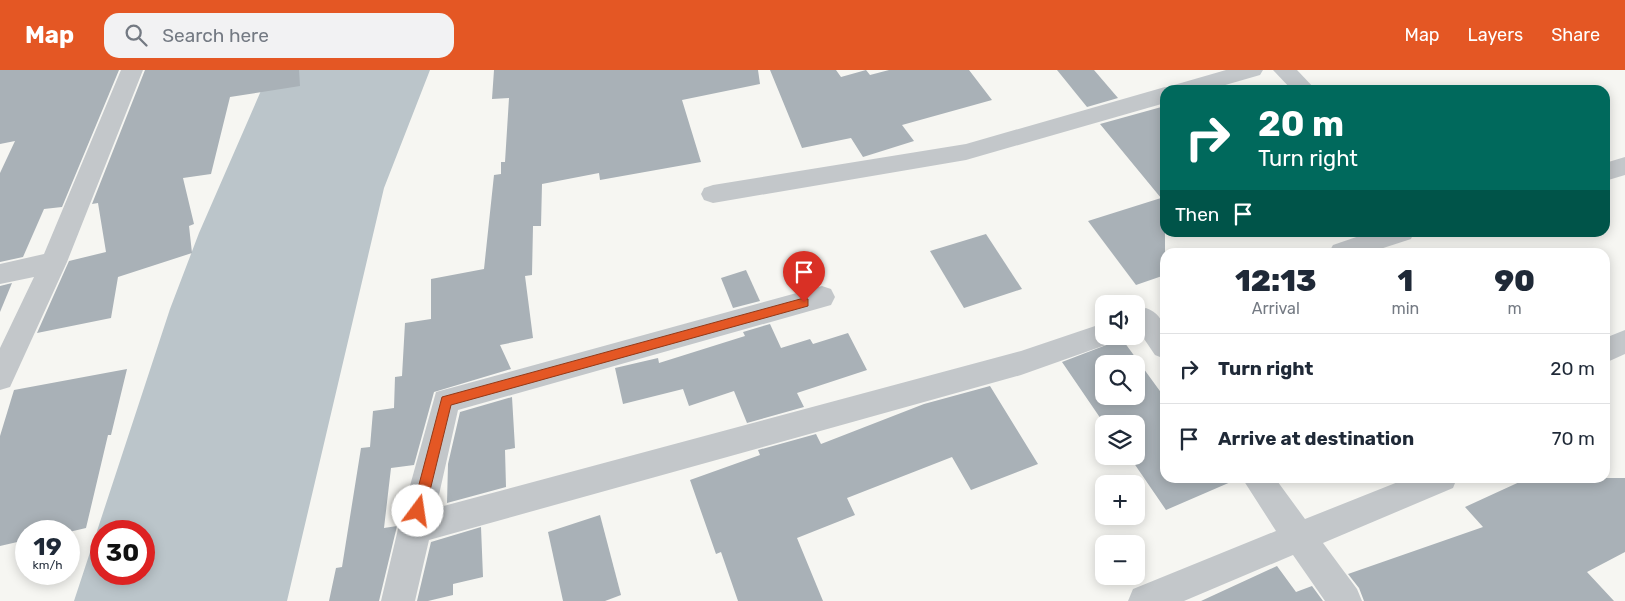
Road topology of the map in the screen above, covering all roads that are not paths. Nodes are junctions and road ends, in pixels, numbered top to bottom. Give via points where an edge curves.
1 (132, 70) edge
2 (1252, 70) edge
3 (1284, 70) edge
4 (1200, 85) edge
5 (1300, 85) edge
6 (1160, 96) edge
7 (1625, 166) edge
8 (1610, 170) edge
9 (713, 194) dead end
10 (1387, 237) edge
11 (1354, 248) edge
12 (54, 262) junction
13 (0, 274) edge
14 (822, 297) dead end
15 (1149, 318) edge
16 (1095, 337) edge
17 (1160, 338) edge
18 (1625, 341) edge
19 (1610, 348) edge
20 (0, 378) edge
21 (1262, 483) edge
22 (1430, 483) edge
23 (414, 529) junction
24 (1300, 538) junction
25 (398, 601) edge
26 (1145, 601) edge
27 (1345, 601) edge

1 - 12 street
2 - 4 street
3 - 5 street
6 - 9 street via 966,152
7 - 8 street
10 - 11 street
12 - 13 street
12 - 20 street
14 - 23 street via 446,401
15 - 17 street
16 - 23 street via 1021,362
18 - 19 street
21 - 24 street
22 - 24 street
23 - 25 street
24 - 26 street
24 - 27 street

